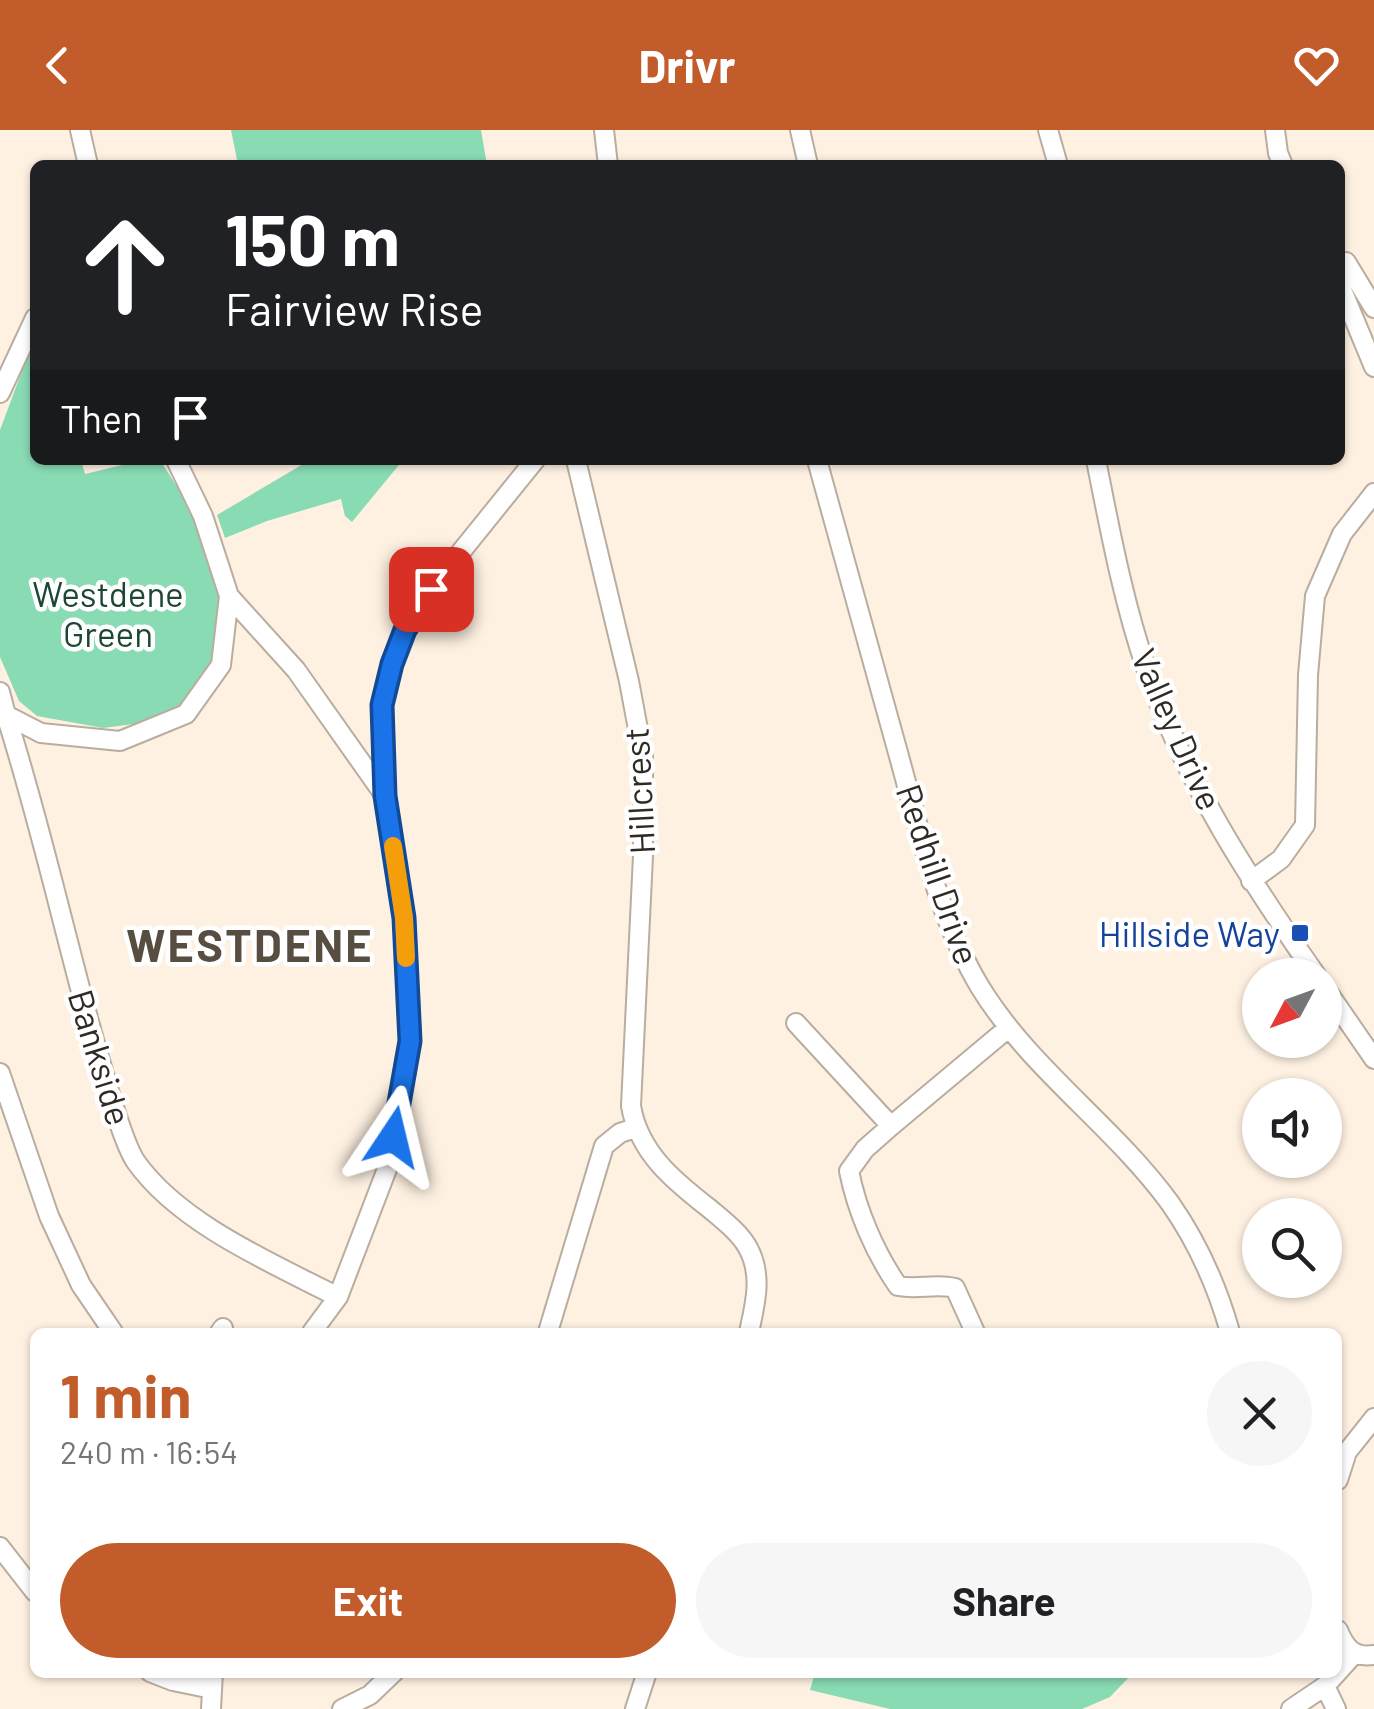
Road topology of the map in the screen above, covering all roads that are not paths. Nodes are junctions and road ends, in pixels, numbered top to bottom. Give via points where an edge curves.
1 (80, 130) edge
2 (604, 130) edge
3 (800, 130) edge
4 (1048, 130) edge
5 (1274, 130) edge
6 (87, 160) edge
7 (607, 160) edge
8 (807, 160) edge
9 (1057, 160) edge
10 (1281, 160) edge
11 (1345, 262) edge
12 (1345, 297) edge
13 (1374, 308) edge
14 (30, 329) edge
15 (1374, 368) edge
16 (0, 393) edge
17 (178, 465) edge
18 (530, 465) edge
19 (574, 465) edge
20 (819, 465) edge
21 (1097, 465) edge
22 (1374, 493) edge
23 (229, 596) junction
24 (0, 692) edge
25 (6, 715) junction
26 (40, 733) junction
27 (383, 738) junction
28 (350, 745) junction
29 (20, 758) junction
30 (385, 796) junction
31 (1250, 881) junction
32 (1304, 958) edge
33 (1342, 1013) edge
34 (796, 1023) dead end
35 (1007, 1028) junction
36 (1374, 1059) edge
37 (0, 1073) edge
38 (891, 1126) junction
39 (635, 1128) junction
40 (338, 1297) junction
41 (110, 1328) edge
42 (315, 1328) edge
43 (549, 1328) edge
44 (750, 1328) edge
45 (974, 1328) edge
46 (1229, 1328) edge
47 (1374, 1418) edge
48 (1342, 1453) edge
49 (0, 1546) edge
50 (30, 1585) edge
51 (1342, 1638) edge
52 (1354, 1654) junction
53 (1374, 1654) edge
54 (1342, 1667) edge
55 (163, 1678) edge
56 (388, 1678) edge
57 (644, 1678) edge
58 (1332, 1678) edge
59 (213, 1680) edge
60 (1325, 1686) junction
61 (211, 1709) edge
62 (342, 1709) edge
63 (635, 1709) edge
64 (1290, 1709) edge
65 (1336, 1709) edge

1 - 6 street
2 - 7 street
3 - 8 street
4 - 9 street
5 - 10 street
11 - 13 street
12 - 15 street
14 - 16 street
17 - 23 street
18 - 27 street via 405,630 382,705
19 - 39 street, Hillcrest via 643,756
20 - 35 street, Redhill Drive via 954,937
21 - 31 street, Valley Drive via 1146,668 1174,740
22 - 31 street via 1342,534 1315,596 1306,825 1281,859
23 - 26 street via 221,665 186,714 120,740
23 - 28 street via 296,670
24 - 25 street, Bankside
25 - 26 street
25 - 29 street, Bankside
26 - 29 street
27 - 28 street via 366,751
27 - 30 street
28 - 30 street
29 - 40 street, Bankside via 94,1038 134,1160 164,1194 212,1228
30 - 40 street via 404,918 410,1041 388,1170
31 - 32 street, Valley Drive
33 - 36 street
34 - 38 street
35 - 38 street
35 - 46 street, Redhill Drive via 1168,1201 1218,1290
37 - 41 street via 49,1216 81,1285
38 - 45 street via 848,1171 854,1196 898,1286 954,1288
39 - 43 street via 604,1146
39 - 44 street via 652,1158 748,1246 757,1299
40 - 42 street
47 - 48 street
49 - 50 street
51 - 52 street
52 - 53 street
52 - 54 street
55 - 59 street
56 - 62 street
57 - 63 street
58 - 60 street
59 - 61 street
60 - 64 street
60 - 65 street

